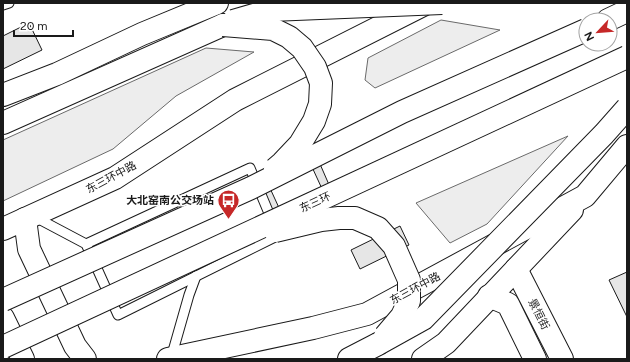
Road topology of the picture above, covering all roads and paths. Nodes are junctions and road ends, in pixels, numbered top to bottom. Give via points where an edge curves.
1 (9, 3) edge
2 (217, 3) edge
3 (427, 3) edge
4 (442, 3) edge
5 (3, 5) edge
6 (223, 24) junction
7 (578, 34) edge
8 (627, 57) edge
9 (3, 95) edge
10 (627, 105) edge
11 (3, 123) edge
12 (627, 146) edge
13 (251, 188) junction
14 (585, 196) junction
15 (29, 217) junction
16 (3, 229) edge
17 (229, 242) junction
18 (86, 244) junction
19 (516, 269) junction
20 (196, 276) junction
21 (489, 296) junction
22 (3, 300) edge
23 (3, 318) edge
24 (378, 344) junction
25 (3, 347) edge
26 (170, 358) edge
27 (23, 359) edge
28 (85, 359) edge
29 (349, 359) edge
30 (423, 359) edge
31 (534, 359) edge
32 (562, 359) edge

1 - 5 lane
2 - 9 main road via 142,34 57,74
3 - 15 main road, 东三环中路 via 235,100 115,178
4 - 6 main road, bridge via 271,10
6 - 11 main road
6 - 13 main road, bridge via 274,29 290,37 302,48 315,67 321,83 320,104 300,144 282,163
7 - 13 main road, bridge via 402,112
8 - 17 main road, 东三环, bridge
10 - 24 main road, bridge via 604,134 423,319
12 - 14 main road, 东三环中路
13 - 22 main road, bridge
14 - 19 main road
14 - 26 main road, 东三环中路 via 367,314
15 - 16 main road, 东三环中路
15 - 18 lane
15 - 28 main road via 29,249 75,346
17 - 24 main road, bridge via 339,218 355,218 378,228 394,246 409,280 409,301 402,316
17 - 25 main road, 东三环, bridge
18 - 20 lane via 118,314
18 - 20 lane via 250,168 279,235
19 - 21 main road
19 - 32 main road, 景恒街
20 - 26 lane
21 - 30 main road via 446,342
21 - 31 main road, 景恒街 via 508,304
23 - 27 main road
24 - 29 main road

